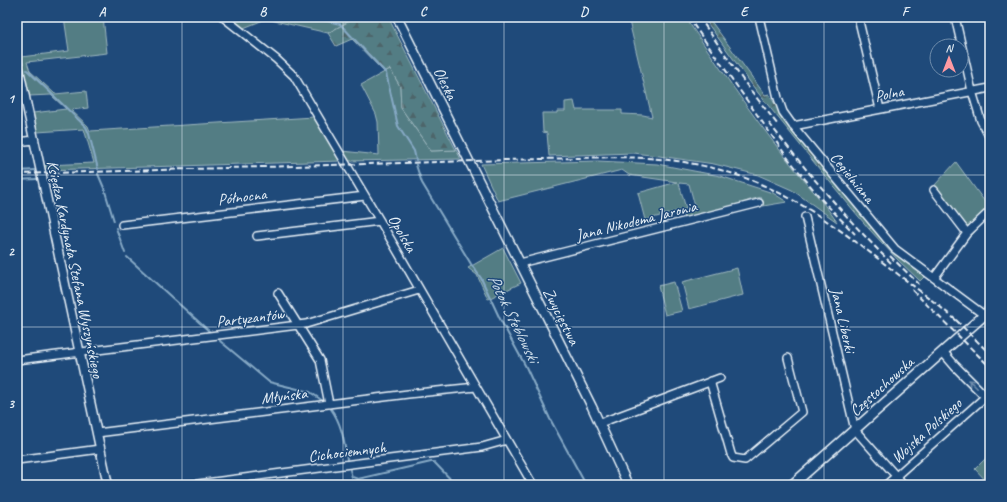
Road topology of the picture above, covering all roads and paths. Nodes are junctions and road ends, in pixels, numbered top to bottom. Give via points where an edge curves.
1 (223, 17) edge
2 (397, 17) edge
3 (760, 17) edge
4 (858, 17) edge
5 (955, 17) edge
6 (17, 60) edge
7 (990, 88) edge
8 (972, 91) junction
9 (21, 98) edge
10 (880, 109) junction
11 (793, 126) junction
12 (990, 138) edge
13 (34, 140) junction
14 (17, 142) edge
15 (469, 161) joint
16 (934, 190) dead end
17 (365, 196) junction
18 (759, 203) dead end
19 (990, 211) edge
20 (805, 217) dead end
21 (380, 221) junction
22 (122, 225) dead end
23 (967, 233) junction
24 (257, 236) dead end
25 (520, 263) junction
26 (934, 278) junction
27 (419, 290) junction
28 (278, 292) dead end
29 (987, 312) edge
30 (298, 325) junction
31 (80, 352) junction
32 (943, 352) junction
33 (788, 358) dead end
34 (17, 360) edge
35 (720, 378) dead end
36 (710, 382) junction
37 (476, 387) junction
38 (988, 399) edge
39 (329, 404) junction
40 (600, 423) junction
41 (855, 430) junction
42 (97, 432) junction
43 (507, 440) junction
44 (100, 449) junction
45 (17, 460) edge
46 (896, 476) junction
47 (108, 485) edge
48 (190, 485) edge
49 (533, 485) edge
50 (628, 485) edge
51 (792, 485) edge
52 (886, 485) edge
53 (904, 485) edge

1 - 17 street, Opolska via 292,74
2 - 15 street, Oleska
3 - 11 street, Cegielniana via 778,98 783,112
4 - 10 street
5 - 8 street
6 - 9 street, Księdza Kardynała Stefana Wyszyńskiego
7 - 8 street, Polna
8 - 10 street, Polna
8 - 12 street via 981,121
9 - 13 street, Księdza Kardynała Stefana Wyszyńskiego
10 - 11 street, Polna
11 - 26 street, Cegielniana via 890,245
13 - 14 street
13 - 31 street, Księdza Kardynała Stefana Wyszyńskiego
15 - 25 street, Zwycięstwa
16 - 23 street
17 - 21 street, Opolska
17 - 22 street, Północna
18 - 25 street, Jana Nikodema Jaronia
19 - 23 street
20 - 41 street, Jana Liberki
21 - 24 street
21 - 27 street, Opolska
23 - 26 street
25 - 40 street, Zwycięstwa
26 - 29 street, Cegielniana
27 - 30 street, Partyzantów
27 - 37 street, Opolska
28 - 30 street
29 - 32 main road, Częstochowska
30 - 31 street, Partyzantów
30 - 39 street via 320,360
31 - 34 street, Partyzantów
31 - 42 street, Księdza Kardynała Stefana Wyszyńskiego
38 -> 32 street
32 - 41 main road, Częstochowska
33 - 36 street via 802,412 745,460 733,458 730,454
35 - 36 street
36 - 40 street
37 - 39 street, Młyńska
37 - 43 street, Opolska
38 - 46 street, Wojska Polskiego
39 - 42 street, Młyńska
40 - 50 street, Zwycięstwa
41 - 46 street
41 - 51 main road, Częstochowska
42 - 44 street, Księdza Kardynała Stefana Wyszyńskiego
43 - 48 street, Cichociemnych via 482,447
43 - 49 street, Opolska
44 - 45 street
44 - 47 street, Księdza Kardynała Stefana Wyszyńskiego
46 - 52 street, Wojska Polskiego
46 - 53 street

